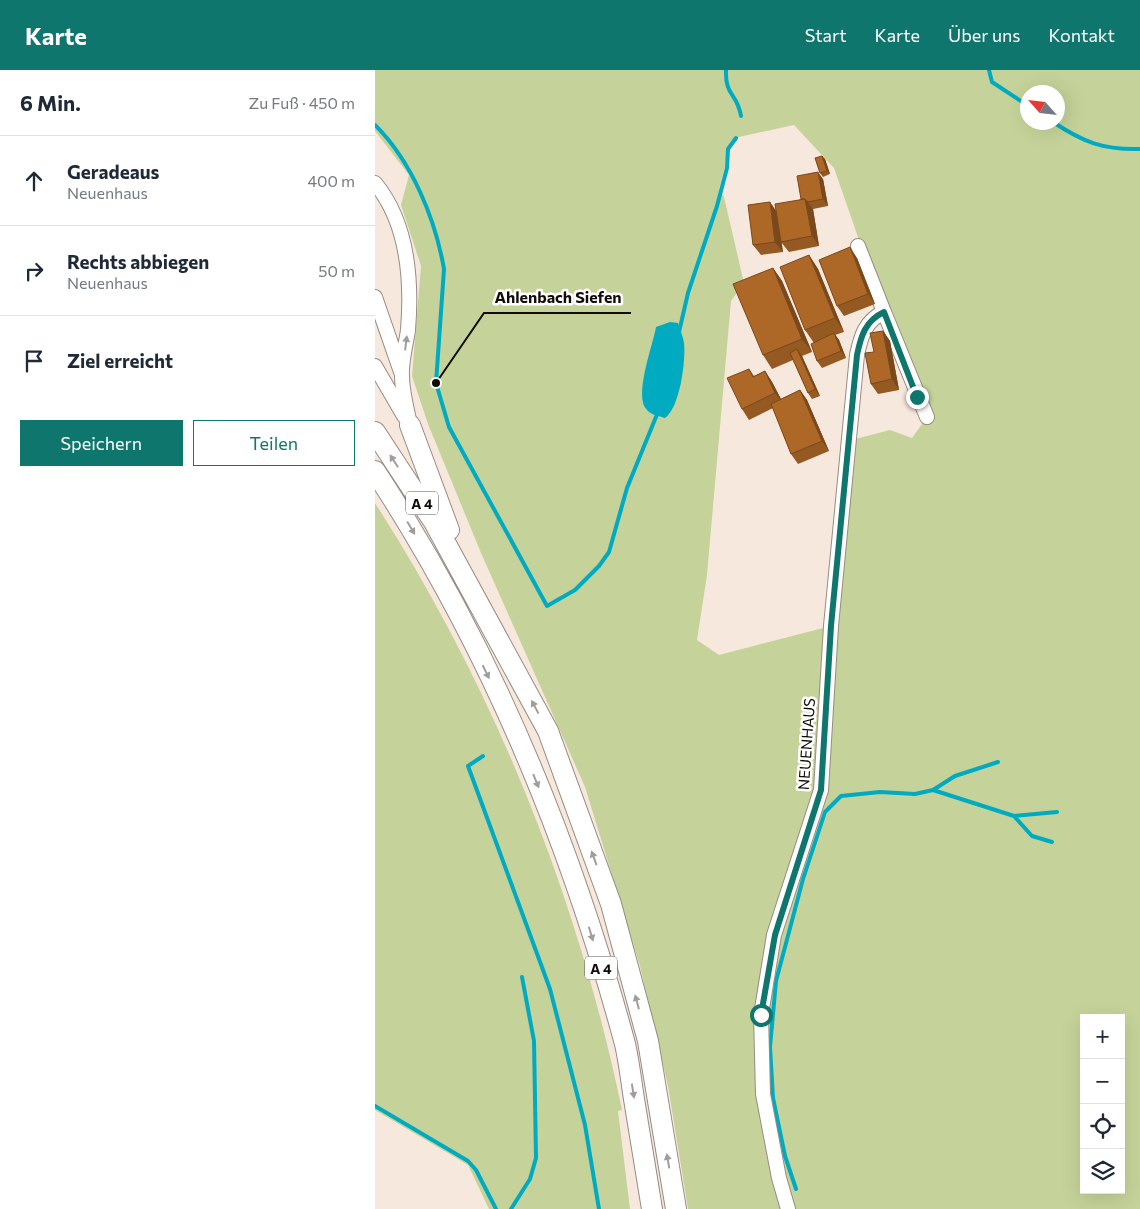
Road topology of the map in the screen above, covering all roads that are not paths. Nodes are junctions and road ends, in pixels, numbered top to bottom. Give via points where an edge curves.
1 (375, 184) edge
2 (857, 246) dead end
3 (375, 297) edge
4 (884, 312) junction
5 (375, 366) edge
6 (402, 376) junction
7 (927, 417) dead end
8 (410, 425) junction
9 (375, 432) edge
10 (375, 471) edge
11 (465, 577) junction
12 (652, 1209) edge
13 (676, 1209) edge
14 (788, 1209) edge

6 -> 1 street via 409,310 407,261 385,196
2 - 4 street
3 - 6 street
4 - 7 street
4 - 14 street, NEUENHAUS via 868,322 857,355 831,626 821,790 775,935 761,1015 763,1094
5 - 8 street
6 - 8 street
8 - 11 highway
11 -> 9 highway, A 4 via 434,522
10 -> 12 highway, A 4 via 458,612 517,736 569,864 625,1045
13 -> 11 highway, A 4 via 648,1041 611,904 548,731

